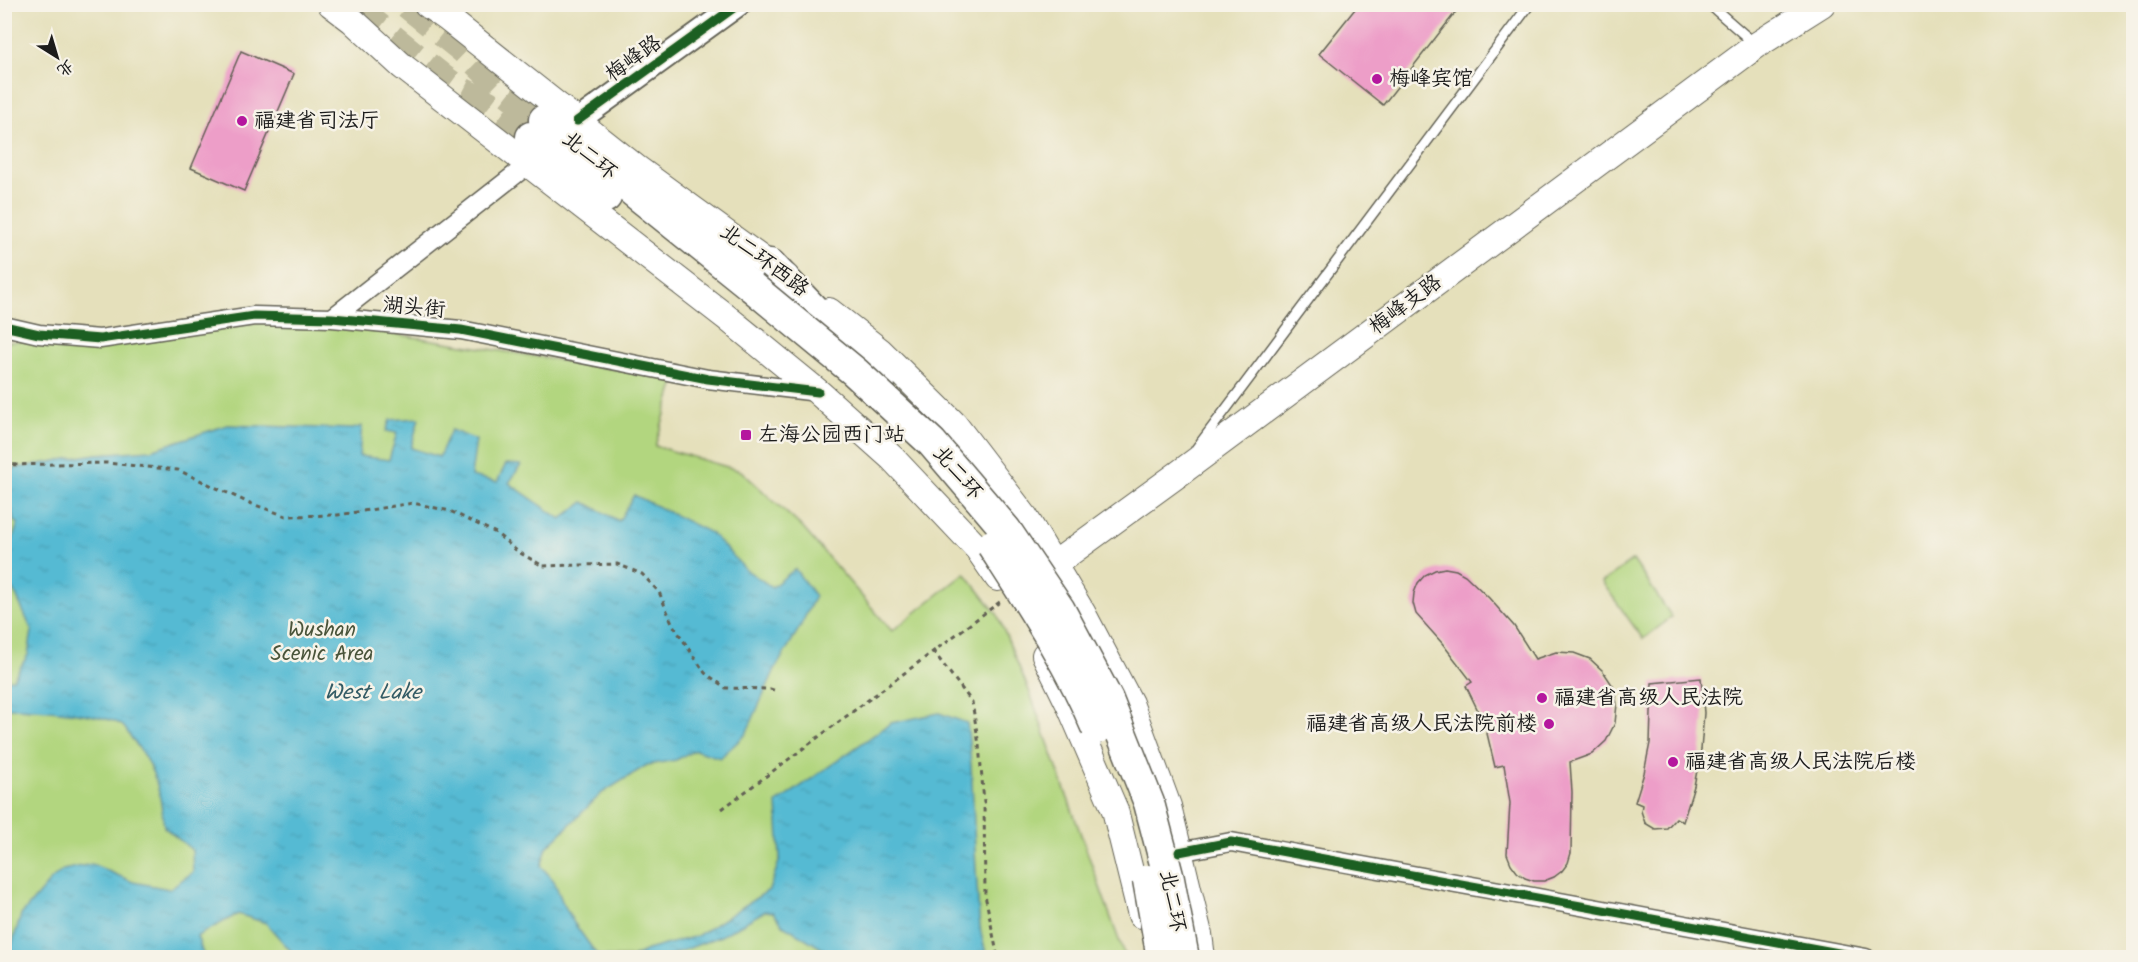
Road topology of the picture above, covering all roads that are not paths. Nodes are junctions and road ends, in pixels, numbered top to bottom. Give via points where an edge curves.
1 (331, 4) edge
2 (427, 4) edge
3 (739, 4) edge
4 (1530, 4) edge
5 (1709, 4) edge
6 (1798, 4) edge
7 (1822, 4) edge
8 (359, 12) edge
9 (1757, 45) junction
10 (578, 121) junction
11 (535, 140) junction
12 (770, 264) junction
13 (746, 294) junction
14 (332, 318) junction
15 (4, 326) edge
16 (818, 392) junction
17 (932, 443) junction
18 (1177, 475) junction
19 (1054, 564) junction
20 (1009, 595) junction
21 (1179, 852) junction
22 (1149, 957) edge
23 (1162, 957) edge
24 (1184, 957) edge
25 (1202, 957) edge
26 (1866, 957) edge

1 - 8 main road
2 - 10 main road, 北二环西路
3 - 10 street, 梅峰路
4 - 18 lane
5 - 9 lane
6 - 9 main road, 梅峰支路
7 - 9 main road, 梅峰支路
8 - 11 main road via 402,66
9 - 18 main road, 梅峰支路
10 - 12 main road, 北二环西路
11 - 13 highway, 北二环
11 - 14 street
11 - 16 main road via 726,317
12 - 17 highway, bridge via 854,352
12 - 19 main road, 北二环西路 via 880,351 954,424 1025,517
13 - 17 highway, 北二环, bridge via 855,372
13 - 23 highway, 北二环, bridge via 917,456 989,542 1045,627 1090,710 1130,808
14 - 15 street, 湖头街 via 254,316 100,339 39,334
14 - 16 street, 湖头街 via 461,330 708,379
16 - 20 main road via 892,458 978,549
17 - 24 highway, 北二环, bridge via 1006,530 1060,610 1108,700 1149,803
18 - 19 main road, 梅峰支路
19 - 20 main road
19 - 21 main road, 北二环西路 via 1130,703 1168,806
20 - 22 main road via 1069,704 1115,810
21 - 25 main road, 北二环西路
21 - 26 street via 1231,842

